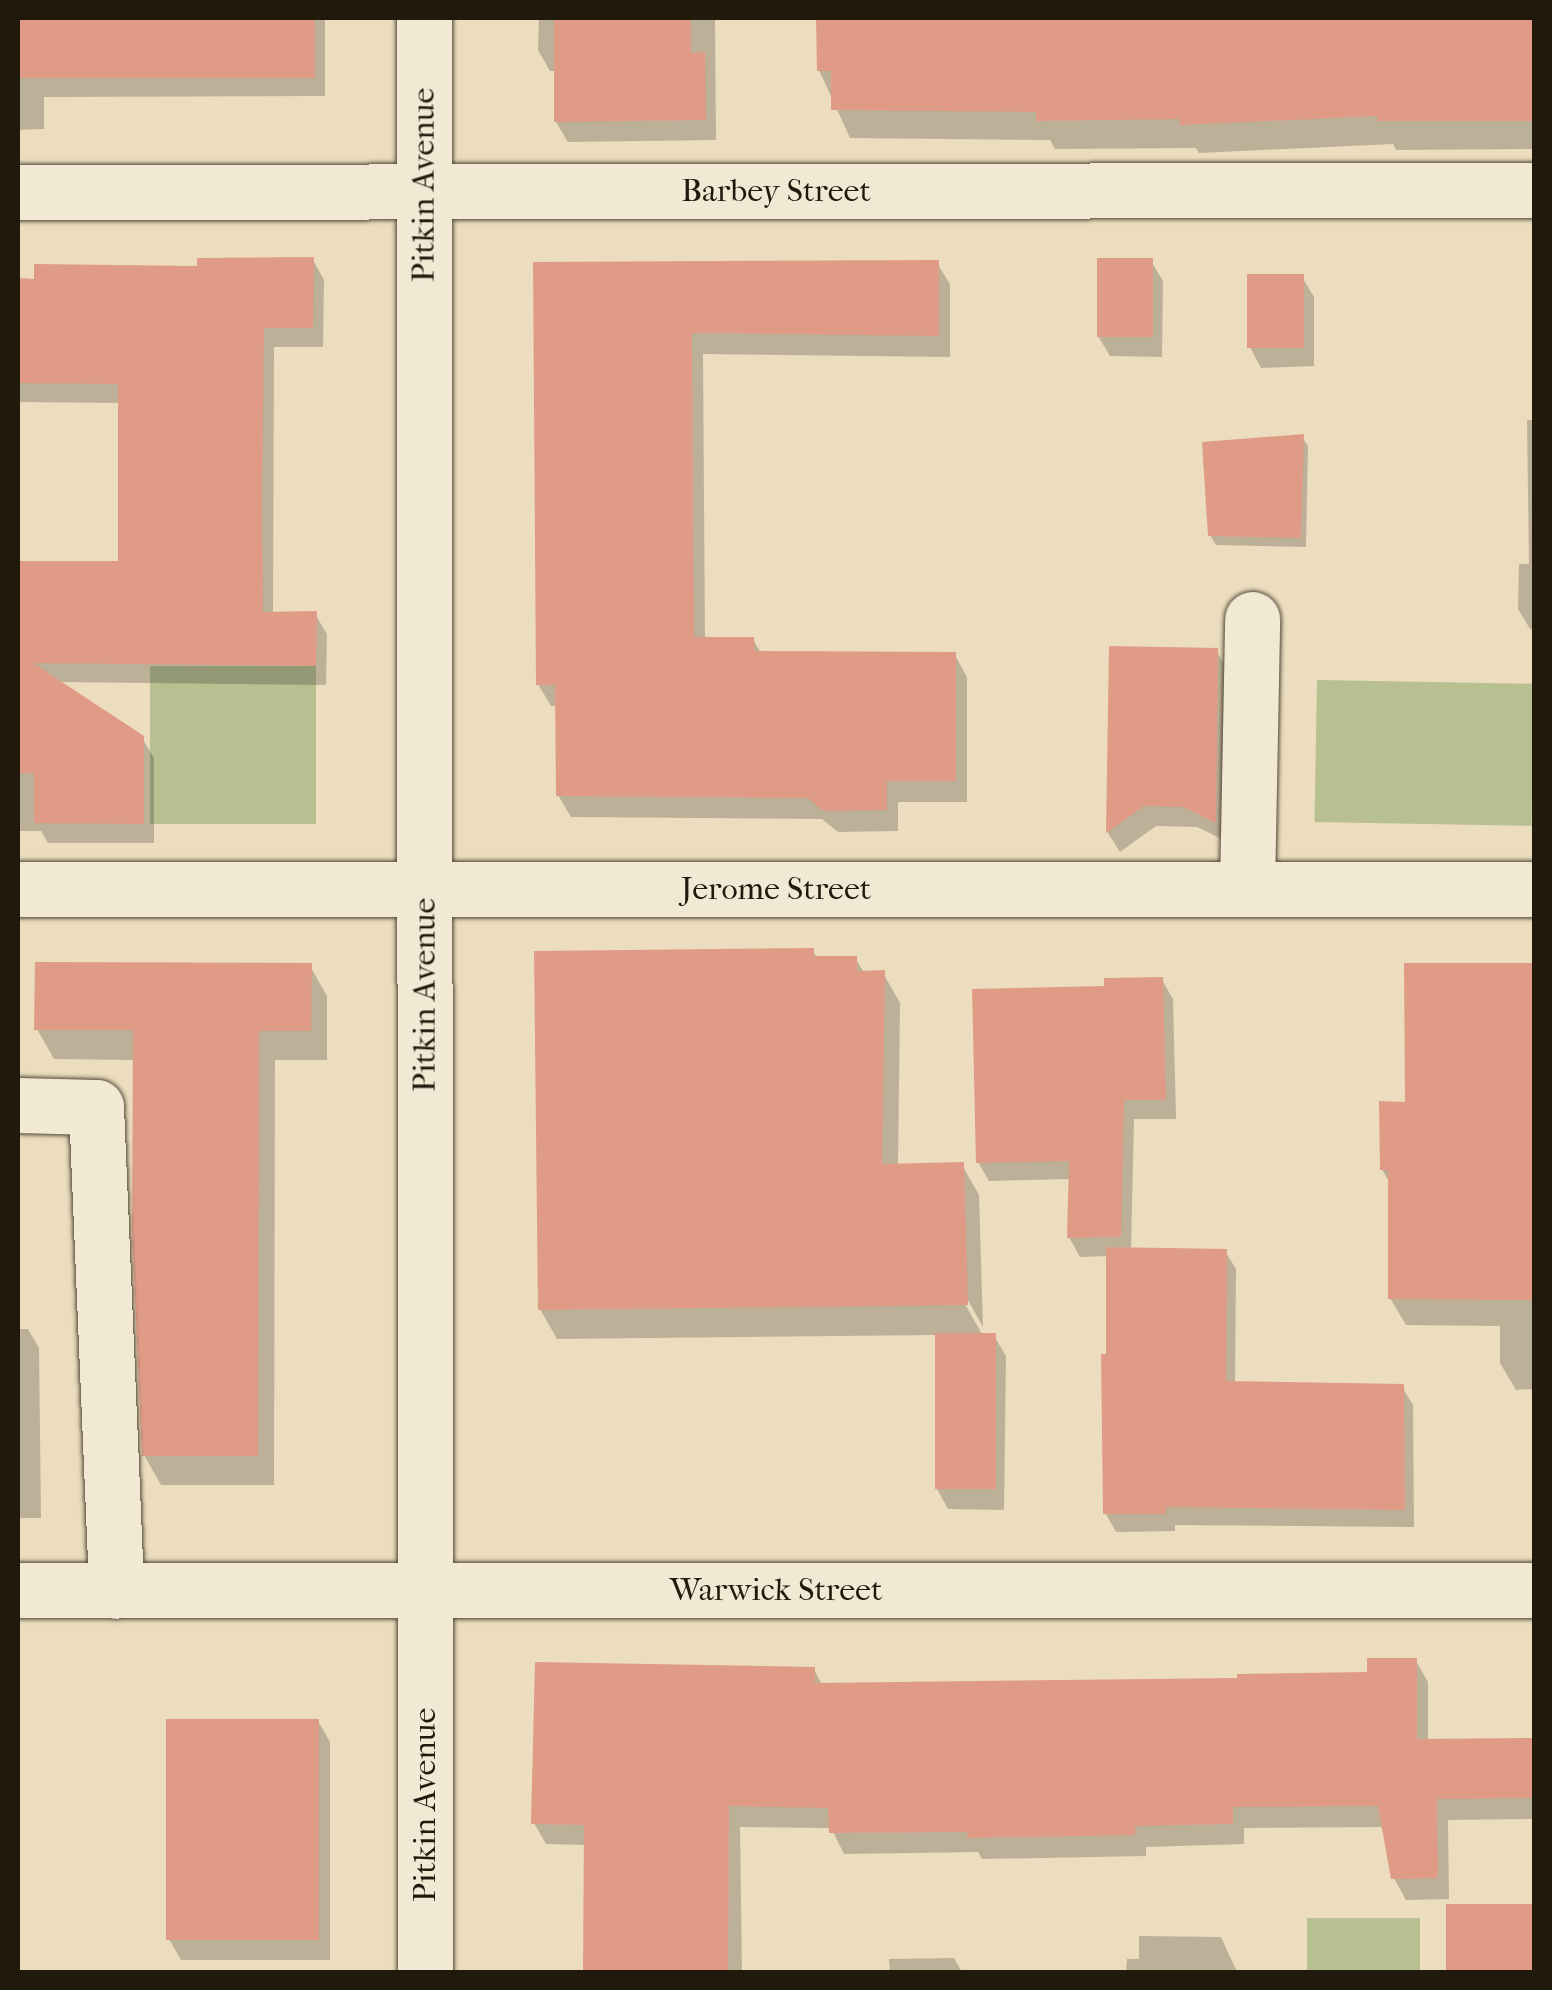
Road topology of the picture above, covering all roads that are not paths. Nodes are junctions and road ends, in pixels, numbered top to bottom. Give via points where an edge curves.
1 (424, 18) edge
2 (1534, 190) edge
3 (424, 191) junction
4 (18, 192) edge
5 (1252, 619) dead end
6 (18, 889) edge
7 (1246, 889) junction
8 (1534, 889) edge
9 (424, 890) junction
10 (18, 1105) edge
11 (18, 1590) edge
12 (1534, 1590) edge
13 (116, 1591) junction
14 (425, 1591) junction
15 (425, 1972) edge

1 - 3 street, Pitkin Avenue
2 - 3 street, Barbey Street
3 - 4 street, Barbey Street
3 - 9 street, Pitkin Avenue
5 - 7 street
6 - 9 street, Jerome Street
7 - 8 street, Jerome Street
7 - 9 street, Jerome Street
9 - 14 street, Pitkin Avenue
10 - 13 street via 96,1107
11 - 13 street, Warwick Street
12 - 14 street, Warwick Street
13 - 14 street, Warwick Street
14 - 15 street, Pitkin Avenue

